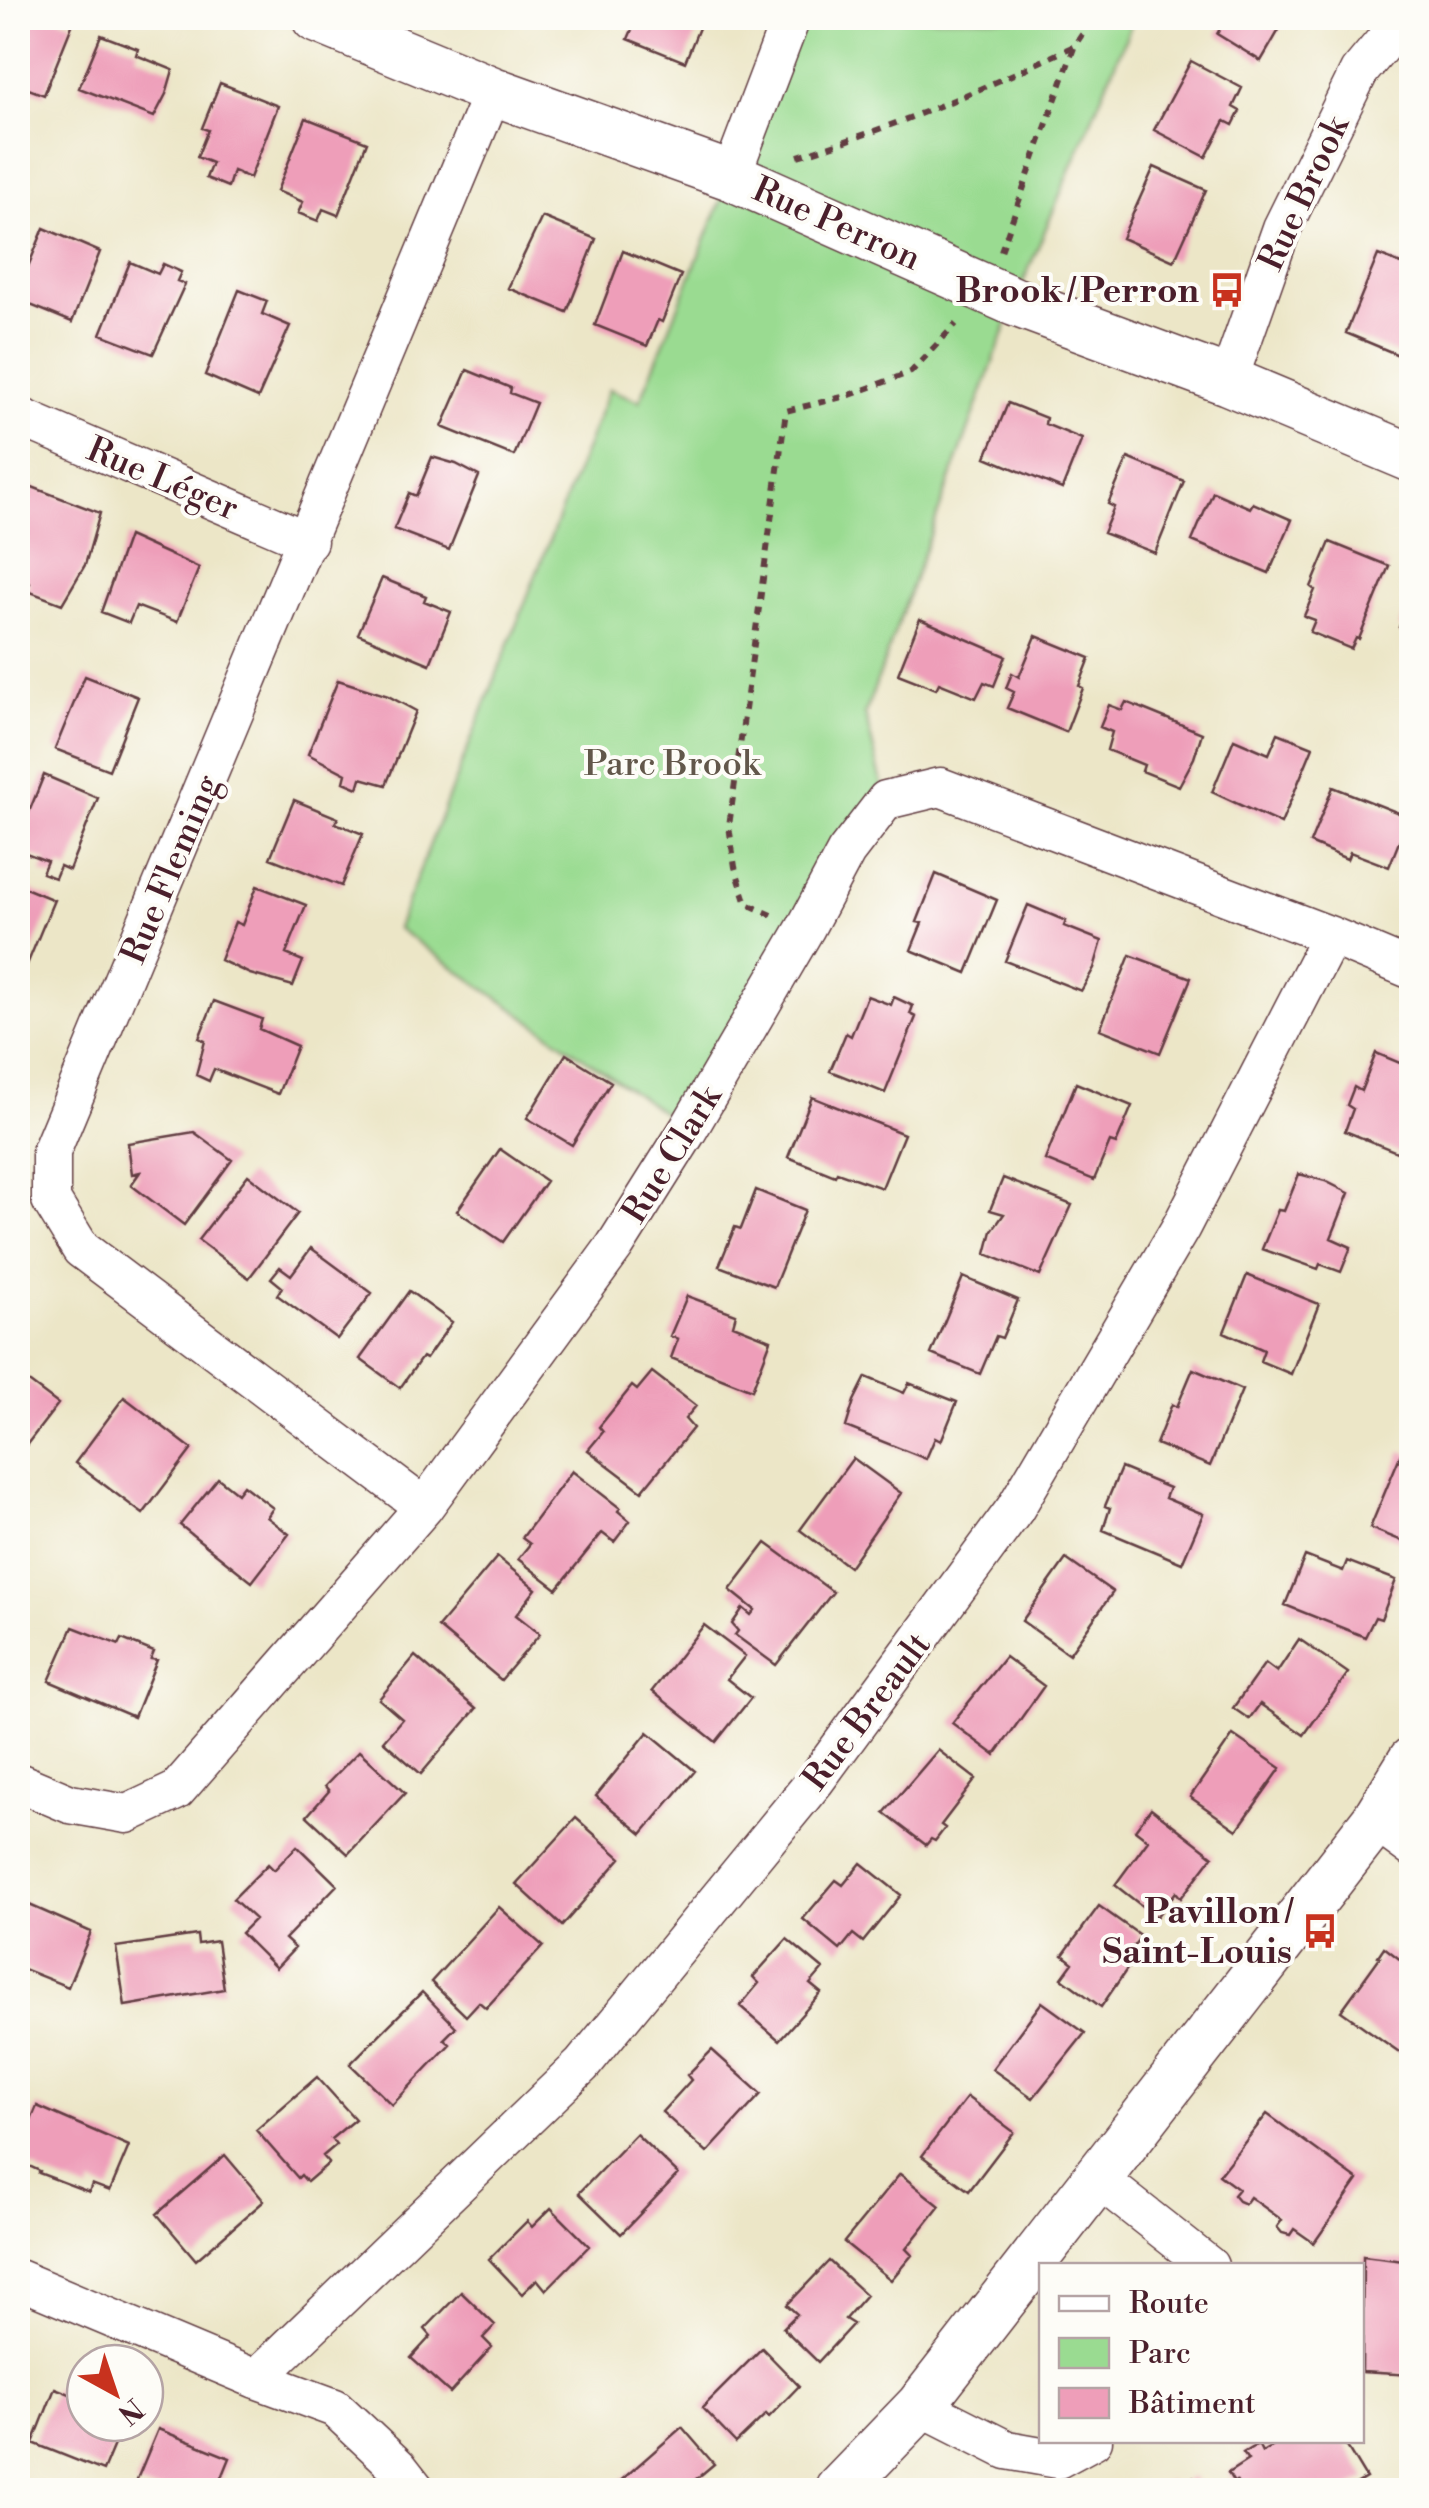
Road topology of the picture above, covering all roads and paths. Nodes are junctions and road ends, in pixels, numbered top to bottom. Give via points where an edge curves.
1 (316, 18) edge
2 (791, 18) edge
3 (1093, 18) edge
4 (1404, 18) edge
5 (1075, 45) junction
6 (493, 91) junction
7 (731, 176) junction
8 (988, 290) junction
9 (1228, 381) junction
10 (18, 416) edge
11 (1412, 458) edge
12 (308, 541) junction
13 (805, 930) junction
14 (1331, 936) junction
15 (1412, 970) edge
16 (424, 1507) junction
17 (1412, 1760) edge
18 (18, 1782) edge
19 (1394, 1834) edge
20 (1096, 2177) junction
21 (1205, 2263) edge
22 (18, 2280) edge
23 (256, 2379) junction
24 (920, 2406) junction
25 (1087, 2443) edge
26 (416, 2490) edge
27 (839, 2490) edge

1 - 6 street, Rue Perron
2 - 7 street
3 - 5 path
4 - 9 street, Rue Brook via 1359,72 1282,228
5 - 7 path via 882,131
5 - 8 path
6 - 7 street, Rue Perron
6 - 12 street, Rue Fleming
7 - 8 street, Rue Perron
8 - 9 street, Rue Perron
8 - 13 path via 911,372 786,412 729,826 747,904
9 - 11 street, Rue Perron
10 - 12 street, Rue Léger
12 - 16 street, Rue Fleming via 51,1152 51,1200 81,1249
13 - 14 street, Rue Clark via 846,852 886,800 940,787
13 - 16 street, Rue Clark via 614,1246
14 - 15 street, Rue Clark
14 - 23 street, Rue Breault via 1180,1226 1016,1510 815,1781 582,2065
16 - 18 street, Rue Clark via 176,1791 127,1814 70,1804
17 - 19 street
19 - 20 street
20 - 21 street
20 - 24 street
22 - 23 street
23 - 26 street via 335,2408
24 - 25 street via 1008,2450 1058,2459
24 - 27 street

